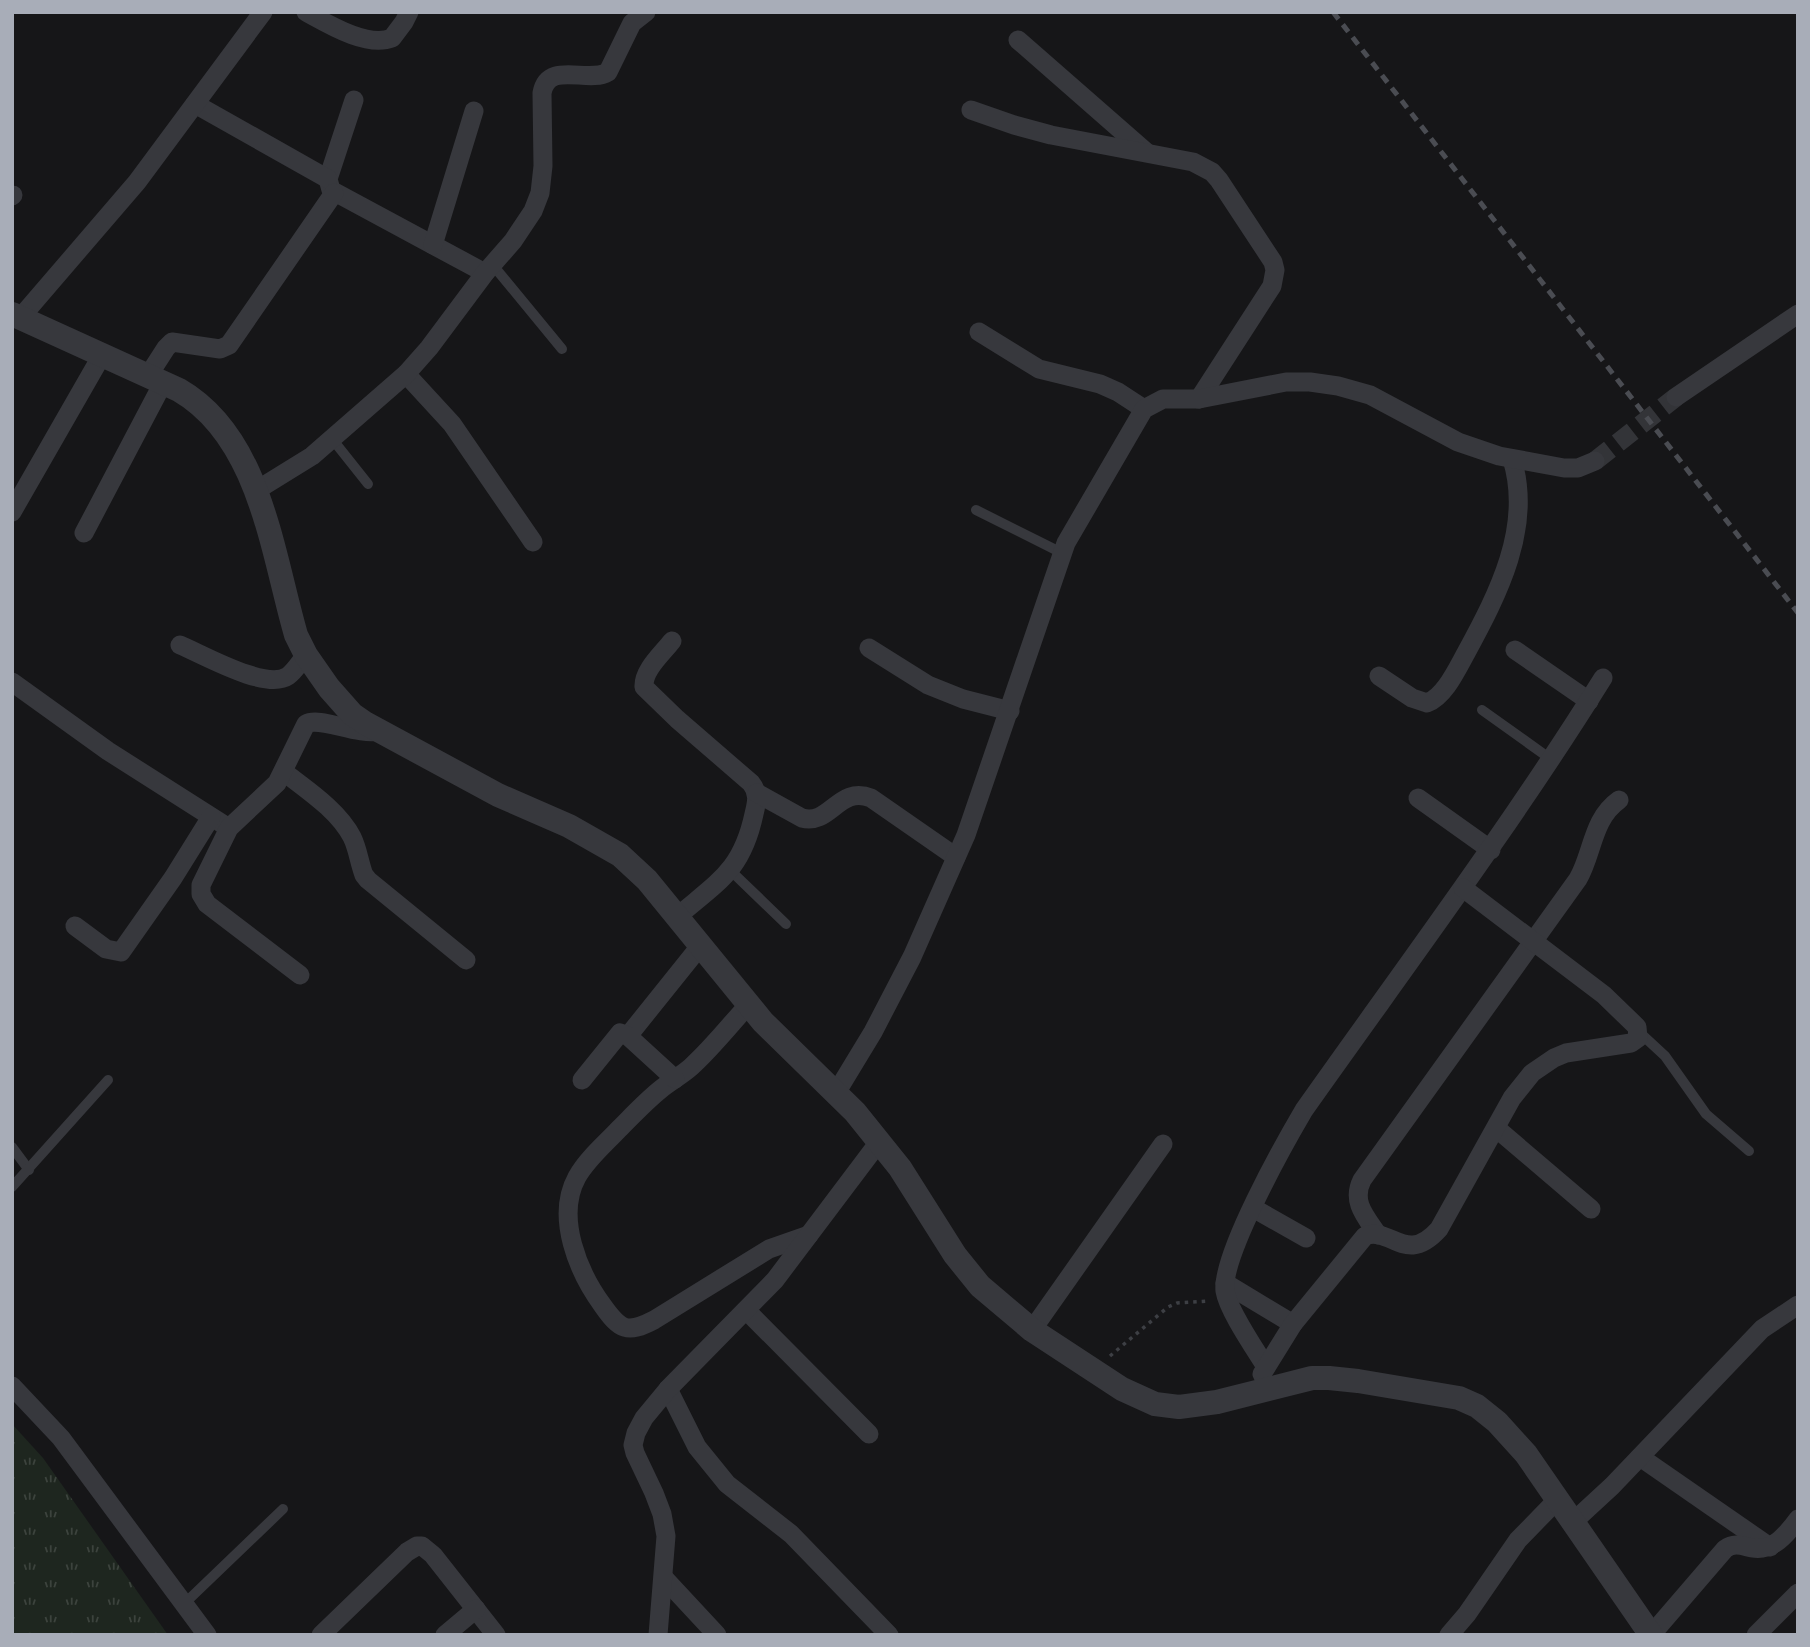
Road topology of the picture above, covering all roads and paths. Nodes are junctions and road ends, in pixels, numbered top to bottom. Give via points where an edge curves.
1 (262, 12) edge
2 (306, 12) edge
3 (409, 12) edge
4 (646, 12) edge
5 (1018, 40) dead end
6 (354, 100) dead end
7 (195, 104) junction
8 (971, 110) dead end
9 (474, 111) dead end
10 (1146, 152) junction
11 (331, 186) junction
12 (433, 244) junction
13 (489, 268) junction
14 (1798, 314) edge
15 (16, 315) edge
16 (979, 332) dead end
17 (562, 349) dead end
18 (102, 355) junction
19 (406, 374) junction
20 (156, 379) junction
21 (1676, 397) tunnel mouth
22 (1199, 399) junction
23 (1144, 409) junction
24 (333, 440) junction
25 (1513, 459) junction
26 (1595, 461) tunnel mouth
27 (368, 484) dead end
28 (257, 490) junction
29 (976, 510) dead end
30 (12, 512) edge
31 (84, 533) dead end
32 (533, 542) dead end
33 (1062, 553) junction
34 (671, 641) dead end
35 (180, 645) dead end
36 (869, 648) dead end
37 (1515, 650) dead end
38 (306, 655) junction
39 (1380, 676) dead end
40 (1603, 678) dead end
41 (12, 682) edge
42 (1589, 701) junction
43 (1482, 710) dead end
44 (1010, 711) junction
45 (380, 731) junction
46 (1552, 760) junction
47 (284, 772) junction
48 (757, 793) junction
49 (1418, 798) dead end
50 (1619, 800) dead end
51 (211, 817) junction
52 (229, 828) junction
53 (1490, 850) junction
54 (956, 857) junction
55 (731, 871) junction
56 (1463, 888) junction
57 (678, 916) junction
58 (786, 924) dead end
59 (75, 926) dead end
60 (1533, 941) junction
61 (701, 945) junction
62 (466, 960) dead end
63 (300, 975) dead end
64 (749, 1004) junction
65 (1638, 1031) junction
66 (628, 1036) junction
67 (675, 1079) junction
68 (108, 1080) dead end
69 (582, 1080) dead end
70 (836, 1093) junction
71 (1496, 1128) junction
72 (879, 1142) junction
73 (1164, 1144) dead end
74 (12, 1147) edge
75 (1749, 1151) dead end
76 (29, 1170) junction
77 (12, 1187) edge
78 (1253, 1208) junction
79 (1591, 1209) dead end
80 (809, 1235) junction
81 (1378, 1235) junction
82 (1306, 1238) dead end
83 (1226, 1291) junction
84 (1798, 1305) edge
85 (746, 1310) junction
86 (1293, 1324) junction
87 (1032, 1331) junction
88 (1266, 1367) junction
89 (1092, 1370) junction
90 (12, 1386) edge
91 (668, 1389) junction
92 (1251, 1394) junction
93 (869, 1434) dead end
94 (1640, 1458) junction
95 (1558, 1499) junction
96 (283, 1509) dead end
97 (1798, 1519) edge
98 (1573, 1522) junction
99 (1770, 1547) junction
100 (663, 1578) junction
101 (1798, 1592) edge
102 (184, 1604) junction
103 (476, 1609) junction
104 (207, 1635) edge
105 (321, 1635) edge
106 (445, 1635) edge
107 (496, 1635) edge
108 (658, 1635) edge
109 (717, 1635) edge
110 (889, 1635) edge
111 (1449, 1635) edge
112 (1651, 1635) edge
113 (1756, 1635) edge

1 - 7 street
2 - 3 street via 375,41 392,38
4 - 13 street via 632,23 608,72 561,75 545,83 540,193 513,241
5 - 10 street
6 - 11 street
7 - 11 street
7 - 15 street via 137,182
8 - 10 street via 1051,135
9 - 12 street
10 - 22 street via 1184,159 1212,172 1275,270 1272,286
11 - 12 street
11 - 20 street via 229,345 220,349 172,342
12 - 13 street
13 - 17 lane
13 - 19 street
14 - 21 street
15 - 18 street
16 - 23 street via 1039,369 1100,384
18 - 20 street
18 - 30 street
19 - 24 street
19 - 32 street via 452,424
20 - 28 street via 208,411 243,460
20 - 31 street
22 - 23 street via 1163,399
22 - 25 street via 1286,382 1338,386 1370,396 1458,442
23 - 33 street
24 - 27 lane
24 - 28 street
25 - 26 street via 1572,468
25 - 39 street via 1520,492 1506,570 1453,675 1427,703
28 - 38 street via 293,624
29 - 33 lane
33 - 44 street
34 - 48 street via 648,671 644,687
35 - 38 street via 269,680 289,675
36 - 44 street via 942,692
37 - 42 street
38 - 45 street via 352,714
40 - 42 street
41 - 51 street
42 - 46 street
43 - 46 lane
44 - 54 street
45 - 47 street via 357,732 309,721
45 - 57 street via 498,796 569,826 620,855
46 - 53 street
47 - 52 street
47 - 62 street via 344,825 368,880
48 - 54 street via 810,820 851,795 863,795
48 - 55 street via 744,848
49 - 53 street
50 - 60 street via 1596,829 1583,870
51 - 52 street
51 - 59 street via 121,952 106,949
52 - 63 street via 201,885 203,900
53 - 56 street
54 - 70 street via 912,957
55 - 57 street
55 - 58 lane
56 - 60 street
56 - 78 street via 1304,1110
57 - 61 street
60 - 65 street via 1604,995
60 - 81 street via 1358,1188 1358,1204
61 - 64 street
61 - 66 street
64 - 67 street via 693,1066
64 - 70 street
65 - 71 street via 1638,1038 1631,1043 1554,1058 1527,1079
65 - 75 lane via 1665,1056 1706,1114
66 - 67 street
66 - 69 street via 615,1035
67 - 80 street via 594,1154 572,1188 567,1209 580,1268 615,1322 639,1328 769,1249
68 - 76 lane
70 - 72 street
71 - 79 street
71 - 81 street via 1430,1239 1404,1245
72 - 80 street
72 - 87 street via 980,1286
73 - 87 street
74 - 76 lane
76 - 77 lane
78 - 82 street
78 - 83 street via 1232,1255
80 - 85 street
81 - 86 street via 1362,1239
83 - 86 street
83 - 88 street
83 - 89 path via 1168,1307
84 - 94 street via 1762,1329
85 - 91 street
85 - 93 street
86 - 88 street
87 - 89 street
88 - 92 street
89 - 92 street via 1155,1404 1179,1406
90 - 102 street via 61,1438
91 - 100 street via 644,1418 633,1445 662,1514 666,1536
91 - 110 street via 697,1447 727,1484 791,1534
92 - 95 street via 1329,1378 1459,1398 1497,1422
94 - 98 street
94 - 99 street
95 - 98 street
95 - 111 street via 1518,1540
96 - 102 lane
97 - 99 street
98 - 112 street
99 - 112 street via 1737,1544 1725,1549
100 - 108 street
100 - 109 street
101 - 113 street
102 - 104 street
103 - 105 street via 433,1555 416,1546
103 - 106 street
103 - 107 street

